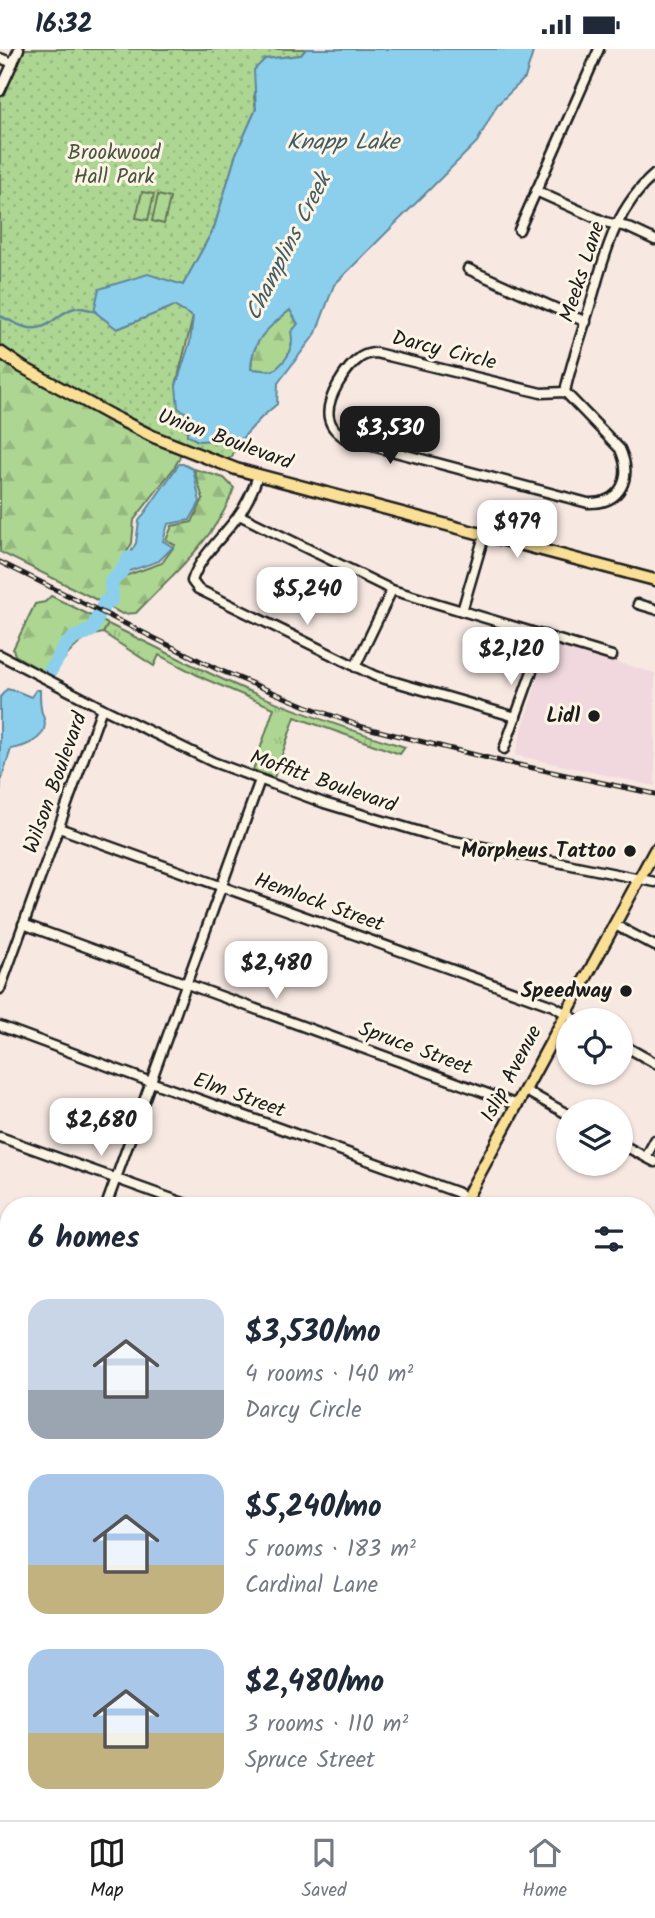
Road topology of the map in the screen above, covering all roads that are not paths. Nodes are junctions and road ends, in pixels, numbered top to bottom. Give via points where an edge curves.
1 (19, 49) edge
2 (599, 49) edge
3 (0, 58) edge
4 (13, 63) junction
5 (0, 91) edge
6 (655, 174) edge
7 (536, 191) junction
8 (616, 225) junction
9 (519, 230) dead end
10 (655, 240) edge
11 (468, 269) dead end
12 (586, 322) junction
13 (0, 352) edge
14 (565, 392) junction
15 (258, 476) junction
16 (239, 516) junction
17 (484, 536) junction
18 (655, 580) edge
19 (392, 590) junction
20 (638, 604) dead end
21 (655, 609) edge
22 (462, 611) junction
23 (545, 635) junction
24 (0, 655) edge
25 (611, 656) dead end
26 (355, 667) junction
27 (102, 708) junction
28 (516, 717) junction
29 (504, 749) dead end
30 (260, 780) junction
31 (59, 828) junction
32 (655, 850) edge
33 (640, 879) junction
34 (655, 882) edge
35 (222, 887) junction
36 (23, 924) junction
37 (615, 925) junction
38 (655, 946) edge
39 (187, 983) junction
40 (0, 989) edge
41 (556, 1008) edge
42 (569, 1008) edge
43 (0, 1026) edge
44 (556, 1033) edge
45 (633, 1051) edge
46 (655, 1063) edge
47 (151, 1082) junction
48 (526, 1091) junction
49 (518, 1105) junction
50 (556, 1108) edge
51 (0, 1137) edge
52 (655, 1140) edge
53 (633, 1150) edge
54 (646, 1157) junction
55 (655, 1162) edge
56 (116, 1179) junction
57 (109, 1197) edge
58 (169, 1197) edge
59 (460, 1197) edge
60 (468, 1197) edge

1 - 4 street
2 - 7 street
3 - 4 street
4 - 5 street
6 - 8 street, Meeks Lane via 639,189
7 - 8 street
7 - 9 street
8 - 10 street
8 - 12 street, Meeks Lane
11 - 12 street
12 - 14 street, Meeks Lane
13 - 15 main road, Union Boulevard via 65,392 154,437
14 - 14 street, Darcy Circle via 541,393 376,353 360,357 340,381 328,417 346,439 587,503 607,501 624,481 625,459
15 - 16 street
15 - 17 main road, Union Boulevard
16 - 19 street
16 - 26 street via 196,570 192,581 198,589
17 - 18 main road, Union Boulevard
17 - 22 street
19 - 22 street
19 - 26 street
20 - 21 street
22 - 23 street
23 - 25 street
23 - 28 street
24 - 27 street, Moffitt Boulevard
26 - 28 street
27 - 30 street, Moffitt Boulevard
27 - 31 street, Wilson Boulevard
28 - 29 street
30 - 33 street, Moffitt Boulevard via 444,839
30 - 35 street
31 - 35 street, Hemlock Street
31 - 36 street, Wilson Boulevard
32 - 33 main road, Islip Avenue
33 - 34 street, Moffitt Boulevard
33 - 37 main road, Islip Avenue
35 - 39 street
35 - 41 street, Hemlock Street
36 - 39 street, Spruce Street
36 - 40 street, Wilson Boulevard
37 - 38 street
37 - 42 main road, Islip Avenue
39 - 47 street
39 - 49 street, Spruce Street
43 - 47 street, Elm Street
44 - 48 main road, Islip Avenue
45 - 46 street
47 - 56 street
47 - 59 street, Elm Street
48 - 49 main road, Islip Avenue
48 - 50 street
49 - 60 main road, Islip Avenue
51 - 56 street
52 - 54 street
53 - 54 street
54 - 55 street
56 - 57 street
56 - 58 street

